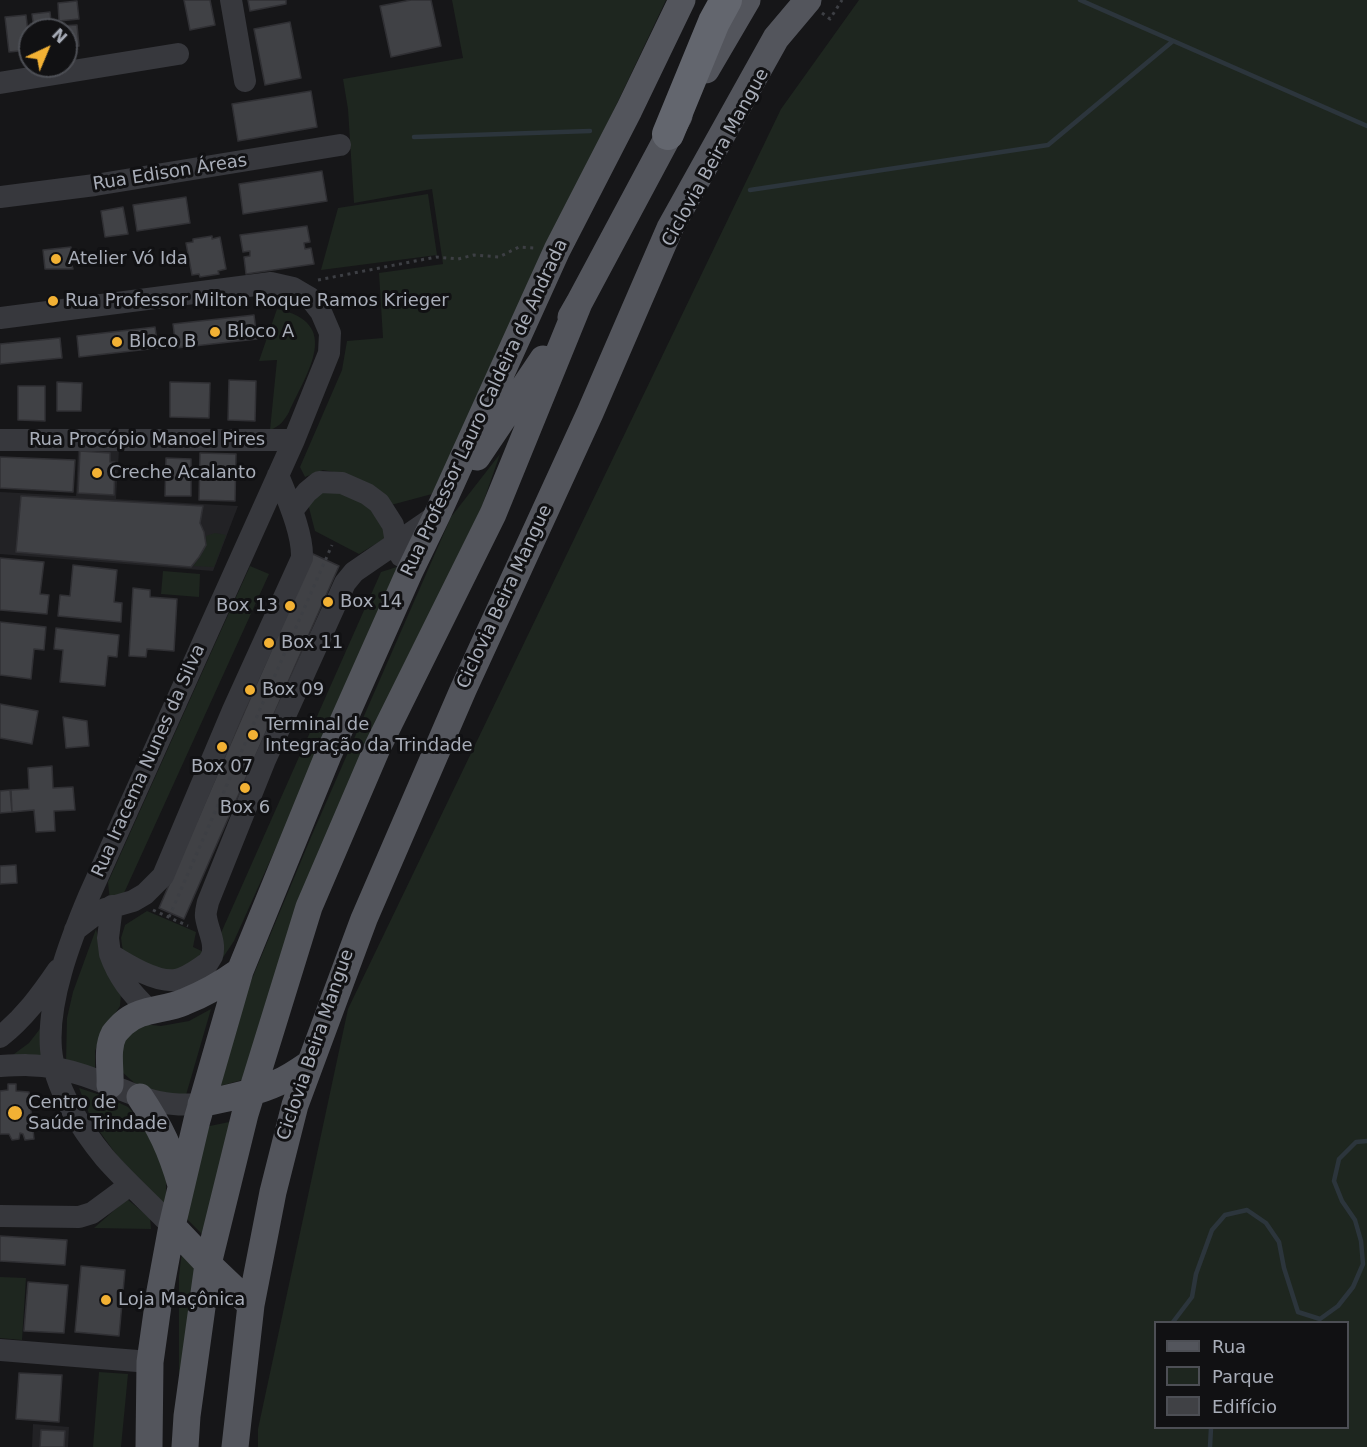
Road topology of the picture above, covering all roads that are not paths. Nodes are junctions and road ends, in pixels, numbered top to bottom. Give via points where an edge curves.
1 (231, 0) edge
2 (682, 0) edge
3 (747, 0) edge
4 (798, 0) edge
5 (808, 0) edge
6 (721, 7) edge
7 (776, 38) junction
8 (178, 54) dead end
9 (245, 81) dead end
10 (0, 83) edge
11 (668, 134) junction
12 (339, 145) dead end
13 (0, 197) edge
14 (579, 303) junction
15 (0, 318) edge
16 (0, 440) edge
17 (294, 440) junction
18 (278, 475) junction
19 (292, 511) junction
20 (437, 514) junction
21 (396, 543) junction
22 (409, 573) junction
23 (112, 906) junction
24 (75, 930) junction
25 (110, 954) junction
26 (65, 959) junction
27 (208, 962) junction
28 (240, 971) junction
29 (181, 1004) junction
30 (149, 1010) junction
31 (0, 1037) edge
32 (309, 1064) junction
33 (0, 1066) edge
34 (55, 1068) junction
35 (110, 1085) junction
36 (251, 1092) junction
37 (140, 1097) junction
38 (201, 1104) junction
39 (130, 1185) junction
40 (182, 1185) junction
41 (0, 1216) edge
42 (172, 1226) junction
43 (208, 1264) junction
44 (251, 1305) junction
45 (0, 1350) edge
46 (150, 1362) junction
47 (149, 1447) edge
48 (165, 1447) edge
49 (185, 1447) edge
50 (235, 1447) edge

1 - 9 street
2 - 20 main road, Rua Professor Lauro Caldeira de Andrada via 557,250
3 - 11 main road
4 - 7 main road
5 - 7 main road
6 - 11 highway
7 - 32 main road via 670,228 364,919
8 - 10 street
11 - 14 main road
12 - 13 street, Rua Edison Áreas via 95,186
14 - 20 main road
14 - 36 main road via 493,514 378,746 309,907
15 - 17 street, Rua Iracema Nunes da Silva via 271,283 293,288 310,298 330,333 329,353
16 - 17 street, Rua Procópio Manoel Pires
17 - 18 street, Rua Iracema Nunes da Silva
18 - 19 street
18 - 24 street, Rua Iracema Nunes da Silva
19 - 21 street via 319,482 342,483 379,503 393,525
19 - 23 street via 302,558 163,876 145,894
20 - 21 street
20 - 22 main road, Rua Professor Lauro Caldeira de Andrada
21 - 22 street
21 - 27 street via 354,572 345,583 265,760 208,902 206,917 214,952
22 - 28 main road, Rua Professor Lauro Caldeira de Andrada via 329,753
23 - 24 street
23 - 25 street
24 - 26 street, Rua Iracema Nunes da Silva
25 - 27 street via 163,980 183,978
25 - 30 street via 126,986
26 - 31 street via 42,993
26 - 34 street, Rua Iracema Nunes da Silva via 51,1022
27 - 29 street
28 - 29 main road
28 - 38 main road, Rua Professor Lauro Caldeira de Andrada
29 - 30 main road
30 - 35 main road via 114,1033
32 - 36 main road via 276,1084
32 - 44 main road via 273,1192
33 - 34 street via 33,1064
34 - 35 street
34 - 39 street, Rua Iracema Nunes da Silva via 82,1128
35 - 37 street
36 - 38 main road
36 - 43 main road
37 - 38 street via 170,1104
37 - 40 main road via 161,1131
38 - 40 main road, Rua Professor Lauro Caldeira de Andrada
39 - 41 street via 92,1213 79,1217
39 - 42 street, Rua Iracema Nunes da Silva
40 - 42 main road, Rua Professor Lauro Caldeira de Andrada
42 - 43 main road
42 - 46 main road, Rua Professor Lauro Caldeira de Andrada
43 - 44 main road
43 - 49 main road
44 - 50 main road
45 - 46 street
46 - 47 main road, Rua Professor Lauro Caldeira de Andrada
46 - 48 main road

